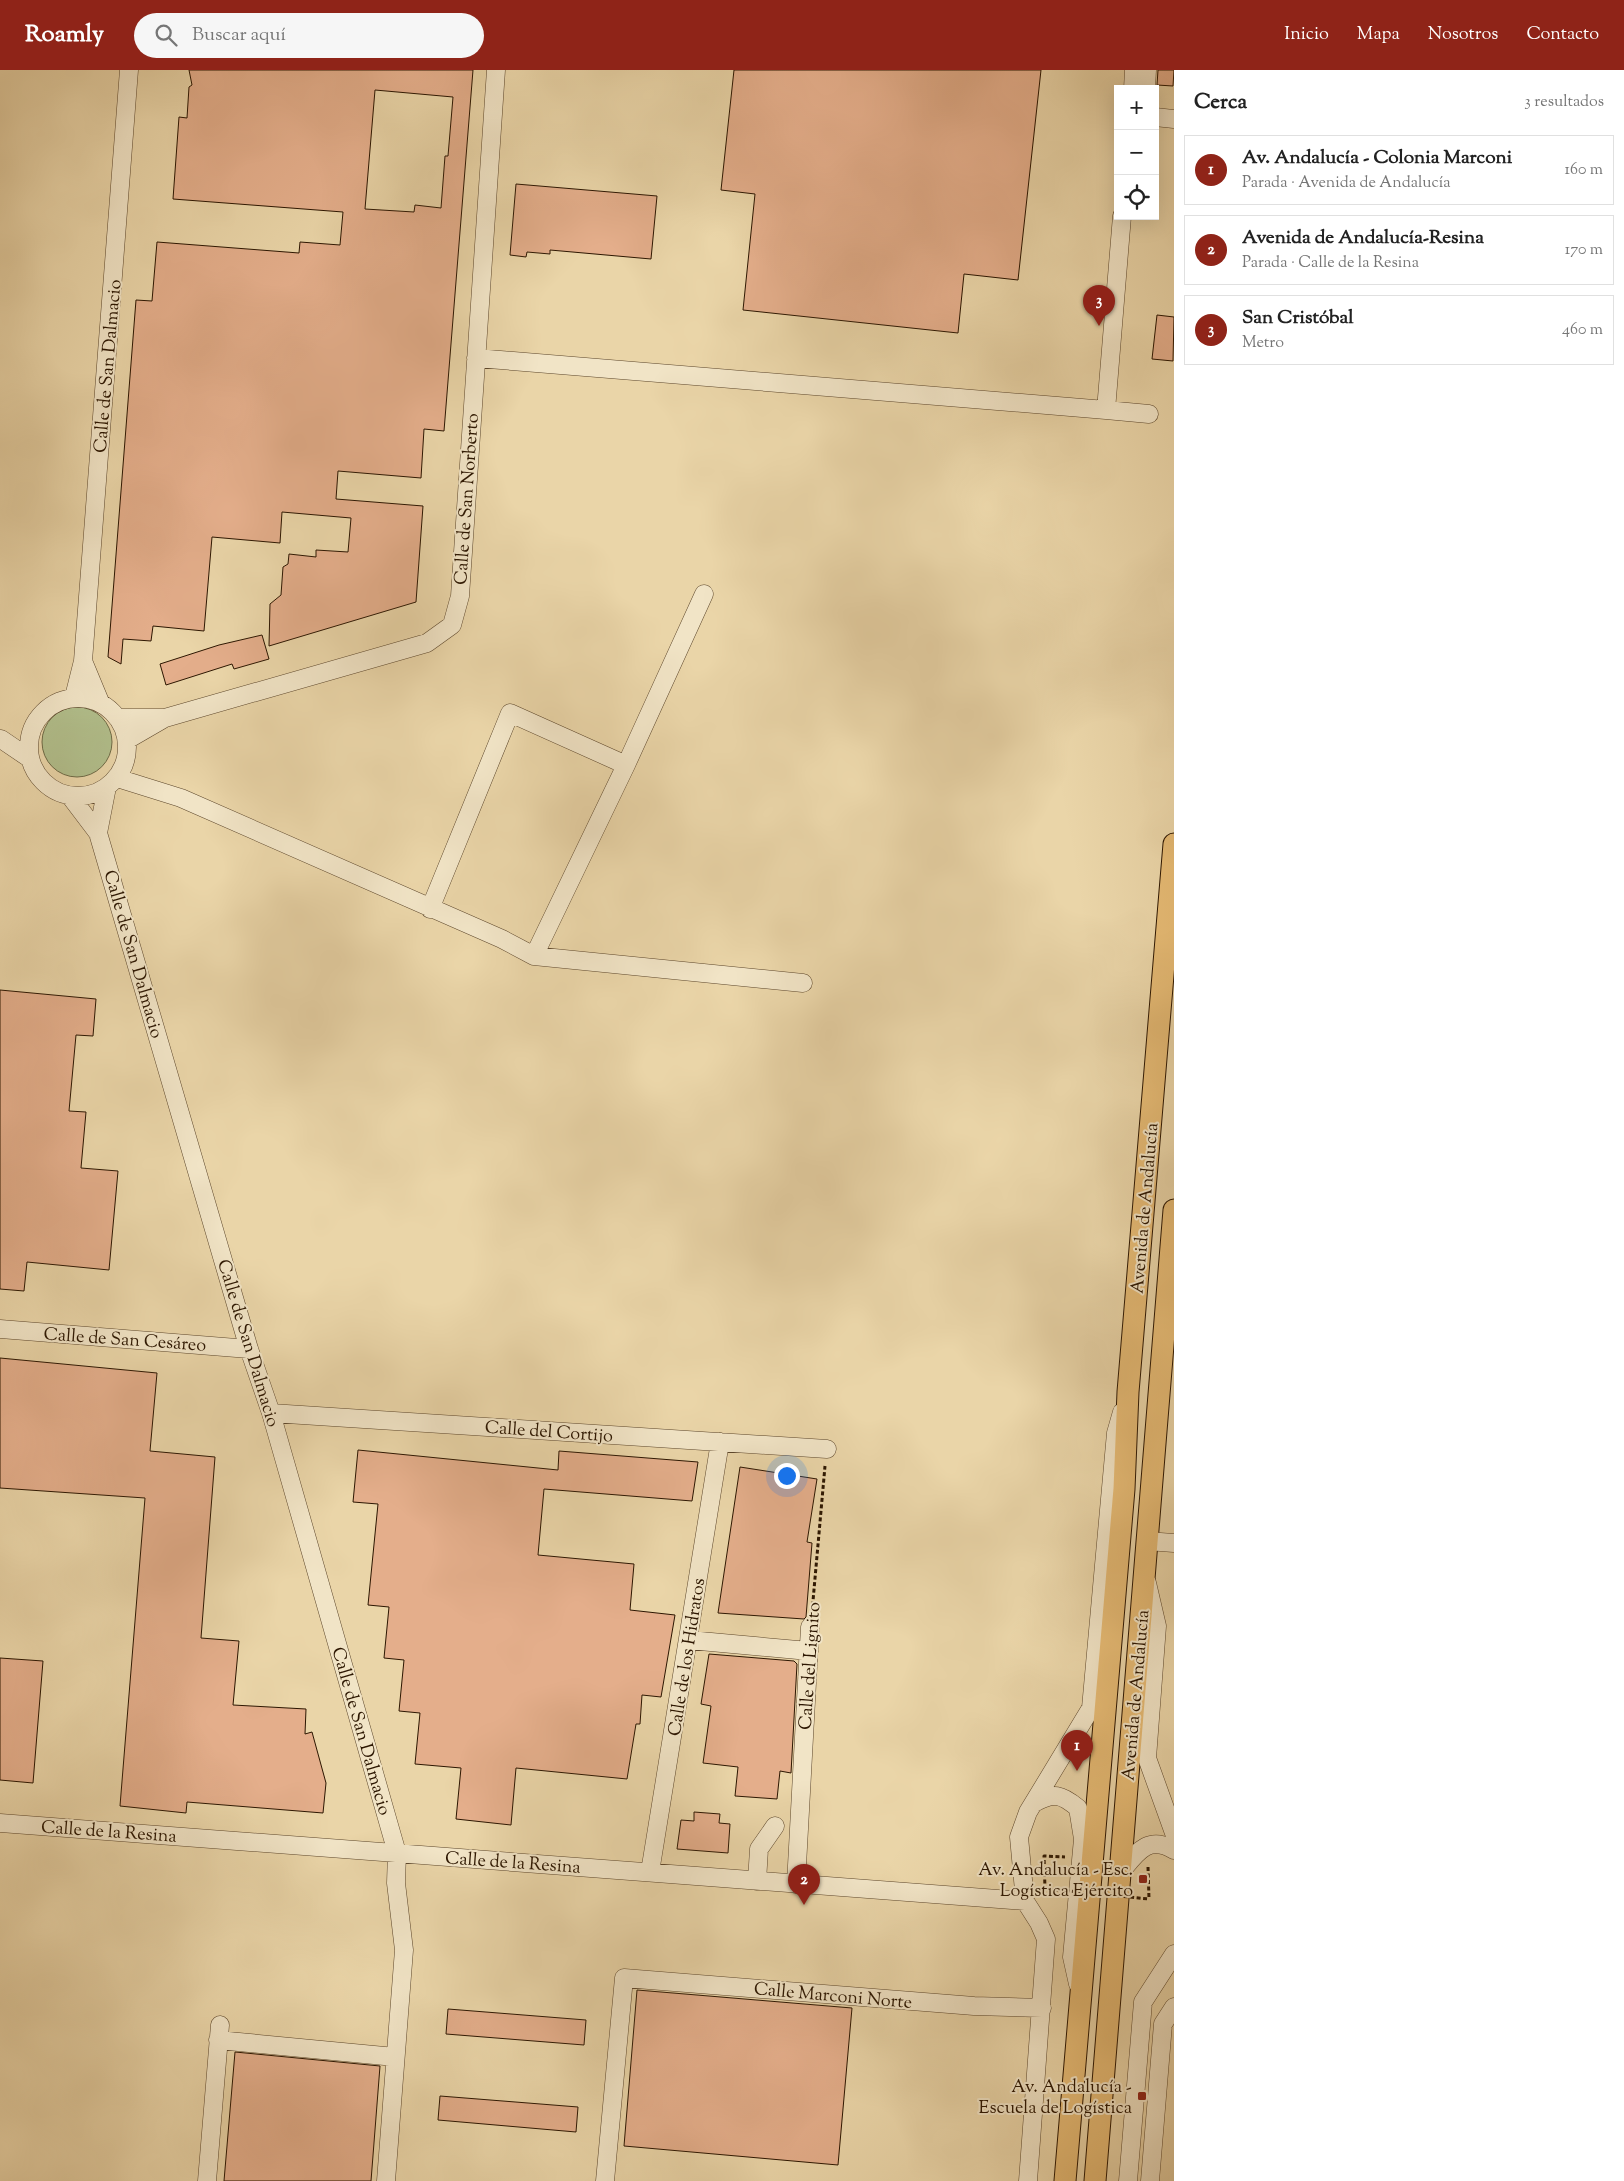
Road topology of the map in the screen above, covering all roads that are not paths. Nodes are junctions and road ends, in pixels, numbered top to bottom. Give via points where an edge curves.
1 (129, 70) edge
2 (496, 70) edge
3 (1134, 70) edge
4 (1147, 70) edge
5 (1133, 85) edge
6 (1146, 85) edge
7 (1159, 117) edge
8 (1174, 119) edge
9 (1122, 220) edge
10 (476, 358) junction
11 (1106, 410) junction
12 (1149, 414) dead end
13 (704, 594) dead end
14 (83, 661) junction
15 (74, 697) junction
16 (100, 702) junction
17 (118, 718) junction
18 (165, 718) junction
19 (31, 729) junction
20 (1, 739) edge
21 (127, 740) junction
22 (28, 758) junction
23 (626, 765) junction
24 (112, 783) junction
25 (70, 796) junction
26 (98, 833) junction
27 (1174, 844) edge
28 (430, 908) junction
29 (534, 956) junction
30 (803, 983) dead end
31 (1174, 1210) edge
32 (0, 1329) edge
33 (249, 1349) junction
34 (1128, 1392) junction
35 (271, 1412) junction
36 (720, 1442) junction
37 (827, 1449) road end
38 (1147, 1540) junction
39 (1174, 1542) edge
40 (1145, 1576) junction
41 (810, 1627) road end
42 (689, 1640) junction
43 (809, 1651) junction
44 (1034, 1804) junction
45 (0, 1823) edge
46 (775, 1826) dead end
47 (1174, 1833) edge
48 (1174, 1850) edge
49 (397, 1853) junction
50 (650, 1872) junction
51 (1120, 1873) junction
52 (757, 1881) junction
53 (796, 1884) junction
54 (1025, 1901) junction
55 (1174, 1954) edge
56 (1080, 1993) junction
57 (1174, 2007) edge
58 (1042, 2008) junction
59 (395, 2057) junction
60 (207, 2181) edge
61 (386, 2181) edge
62 (605, 2181) edge
63 (1028, 2181) edge
64 (1065, 2181) edge
65 (1095, 2181) edge
66 (1128, 2181) edge
67 (1150, 2181) edge

1 - 14 street, Calle de San Dalmacio
2 - 10 street, Calle de San Norberto
3 - 5 street
4 - 6 street
7 - 8 street
9 - 11 street
10 - 11 street
10 - 18 street, Calle de San Norberto via 460,596 452,625 426,643
11 - 12 street
13 - 23 street
14 - 15 street, Calle de San Dalmacio
14 - 16 street, Calle de San Dalmacio
15 - 16 street
15 - 19 street via 48,707
16 - 17 street
17 - 18 street, Calle de San Norberto
17 - 21 street
18 - 21 street, Calle de San Norberto
19 - 20 street
19 - 22 street
20 - 22 street
21 - 24 street via 124,766
22 - 25 street via 37,776 51,789
23 - 28 street via 510,713
23 - 29 street
24 - 25 street via 89,795
24 - 26 street, Calle de San Dalmacio
24 - 28 street via 181,798
25 - 26 street, Calle de San Dalmacio
26 - 33 street, Calle de San Dalmacio
27 - 34 main road, Avenida de Andalucía
28 - 29 street
29 - 30 street
31 - 38 main road, Avenida de Andalucía
32 - 33 street, Calle de San Cesáreo
33 - 35 street, Calle de San Dalmacio
34 - 44 street, Avenida de Andalucía via 1116,1433 1091,1708
34 - 56 main road, Avenida de Andalucía via 1124,1489
35 - 36 street, Calle del Cortijo
35 - 49 street, Calle de San Dalmacio
36 - 37 street, Calle del Cortijo
36 - 42 street, Calle de los Hidratos
38 - 39 street
38 - 40 main road, Avenida de Andalucía
40 - 47 street via 1157,1626 1147,1758
40 - 51 main road, Avenida de Andalucía
41 - 43 street, Calle del Lignito
42 - 43 street
42 - 50 street, Calle de los Hidratos
43 - 53 street, Calle del Lignito
44 - 54 street, Avenida de Andalucía via 1019,1837
44 - 56 street, Avenida de Andalucía via 1053,1795 1078,1808 1083,1839 1072,1957
45 - 49 street, Calle de la Resina
46 - 52 street via 759,1849
48 - 51 street via 1148,1845
49 - 50 street, Calle de la Resina
49 - 59 street, Calle de San Dalmacio via 396,1883 404,1950
50 - 52 street, Calle de la Resina
51 - 65 main road, Avenida de Andalucía
52 - 53 street, Calle de la Resina
53 - 54 street, Calle de la Resina
54 - 58 street, Avenida de Andalucía via 1046,1939
55 - 66 street via 1143,2002
56 - 64 main road, Avenida de Andalucía
57 - 67 street via 1163,2024
58 - 62 street, Calle Marconi Norte via 974,2006 624,1978
58 - 63 street, Avenida de Andalucía
59 - 60 street via 219,2033
59 - 61 street, Calle de San Dalmacio

